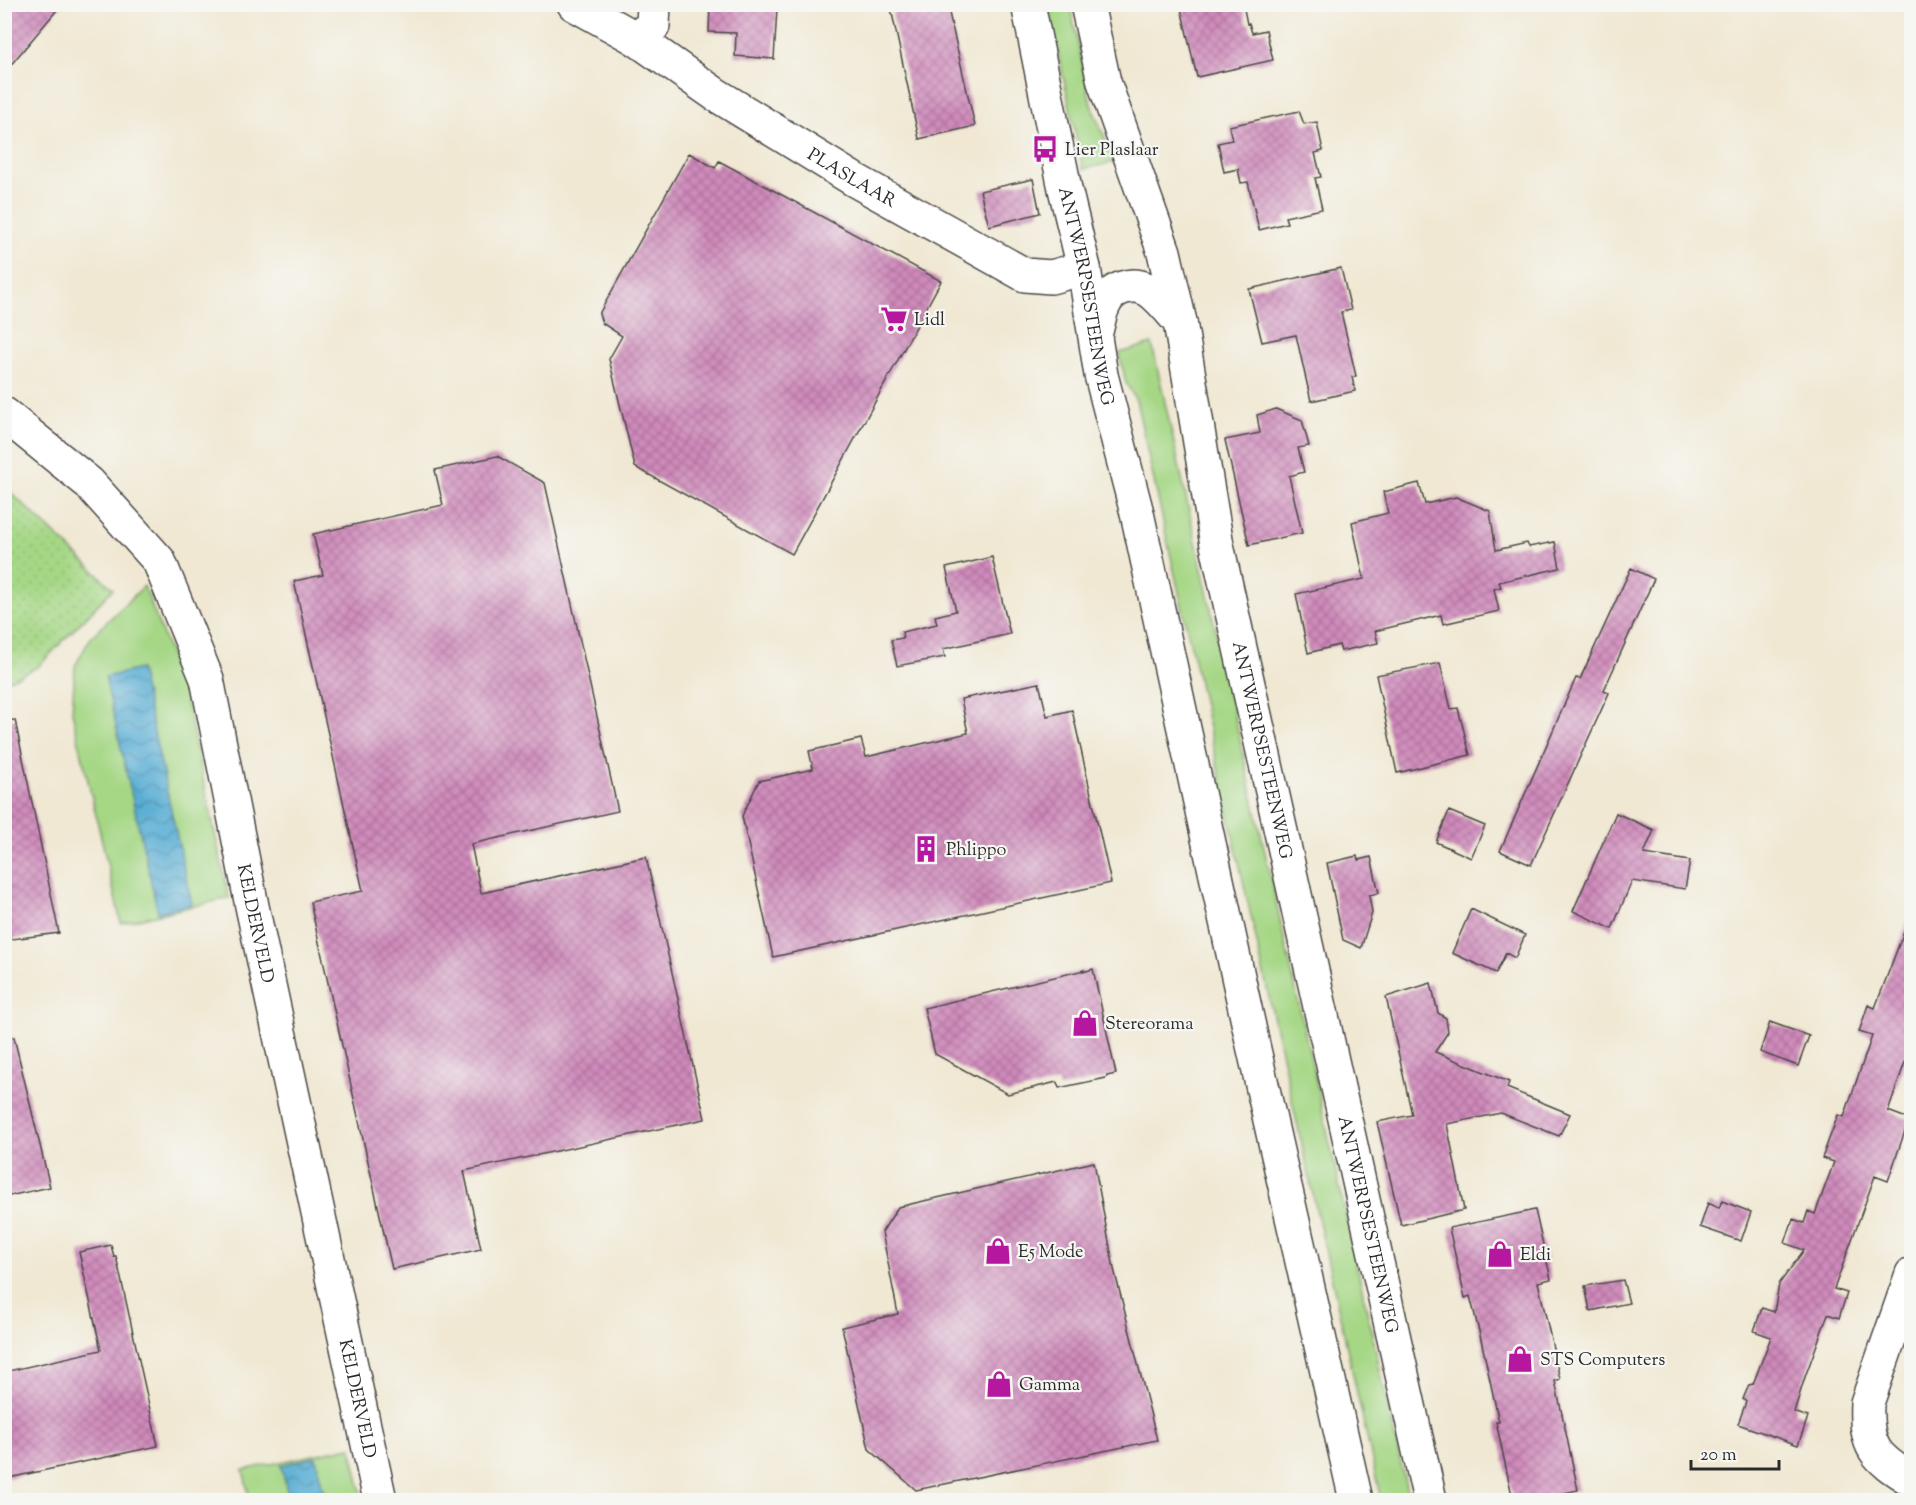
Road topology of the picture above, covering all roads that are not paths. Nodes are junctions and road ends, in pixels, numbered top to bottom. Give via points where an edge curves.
1 (574, 4) edge
2 (654, 4) edge
3 (1028, 4) edge
4 (1087, 4) edge
5 (635, 38) junction
6 (1084, 268) junction
7 (1180, 322) junction
8 (1095, 336) junction
9 (4, 414) edge
10 (1911, 1274) edge
11 (1911, 1480) edge
12 (380, 1500) edge
13 (1356, 1500) edge
14 (1430, 1500) edge

1 - 5 main road, PLASLAAR
2 - 5 main road via 653,26
3 - 6 main road, ANTWERPSESTEENWEG
4 - 7 main road, ANTWERPSESTEENWEG via 1104,82 1164,252
5 - 6 main road, PLASLAAR via 715,94 853,179 1025,275 1051,277
6 - 8 main road, ANTWERPSESTEENWEG
7 - 8 main road via 1151,292 1139,285 1124,286 1103,305
7 - 14 main road, ANTWERPSESTEENWEG via 1217,545
8 - 13 main road, ANTWERPSESTEENWEG
9 - 12 main road, KELDERVELD via 89,483 159,561 207,679
10 - 11 main road via 1867,1403 1866,1421 1870,1441 1881,1460

